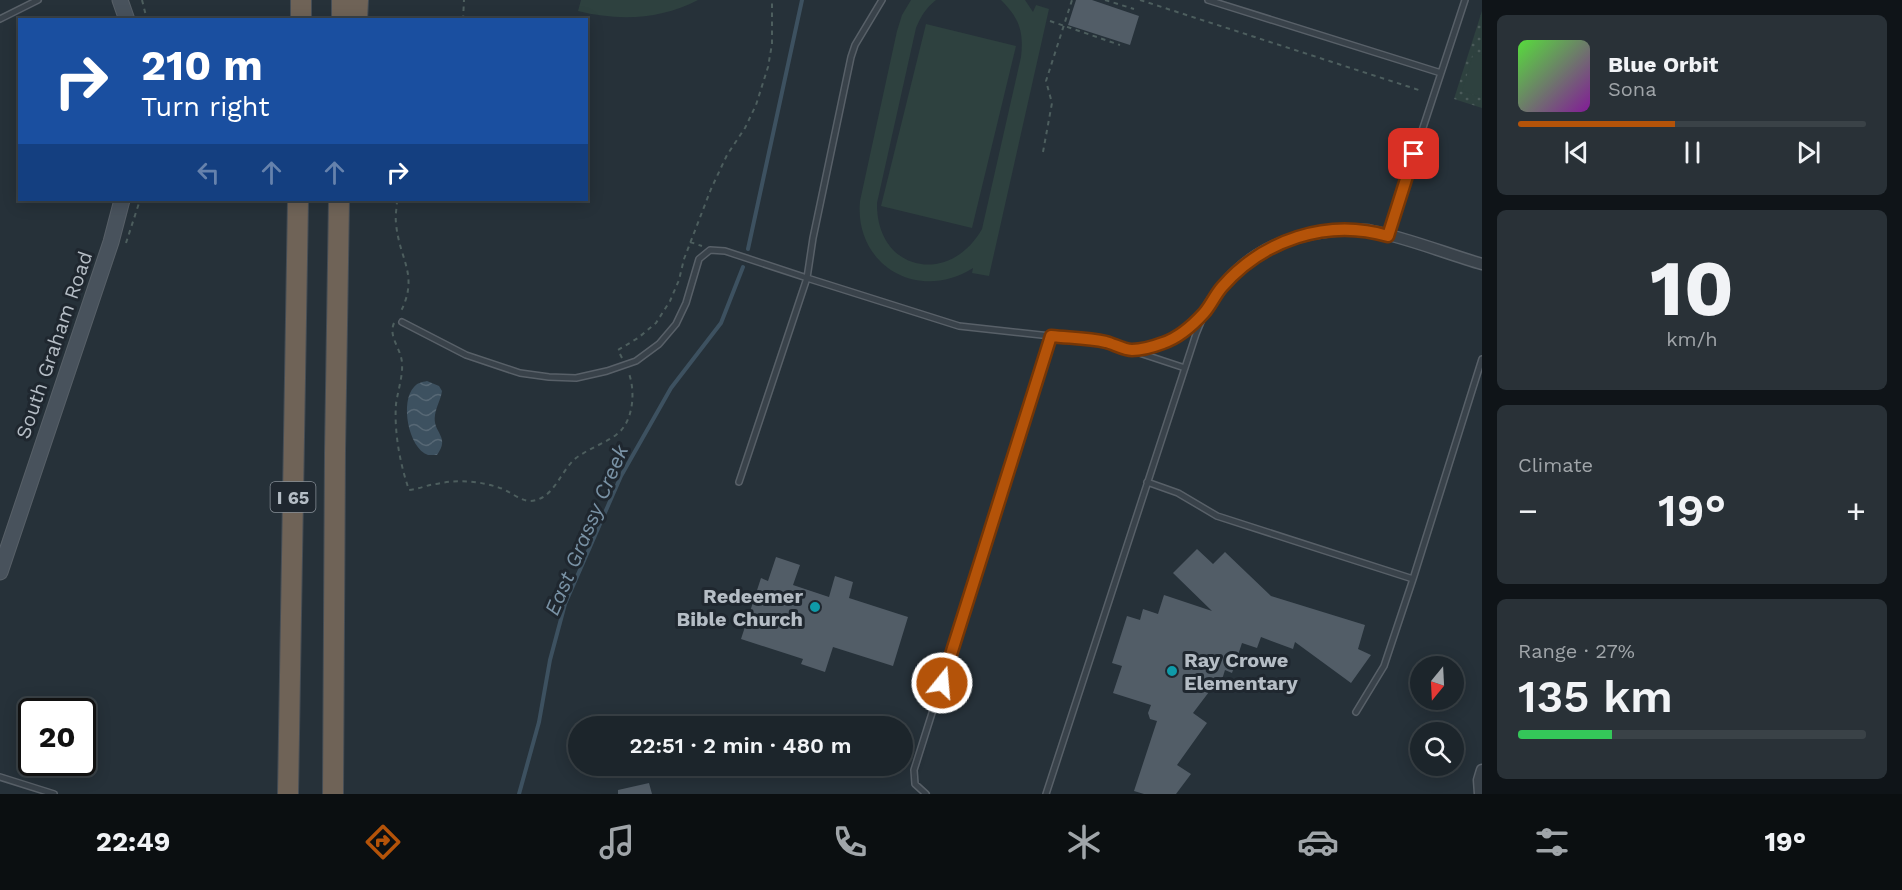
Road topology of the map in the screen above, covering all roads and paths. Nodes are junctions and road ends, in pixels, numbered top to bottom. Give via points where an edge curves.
1 (38, 0) edge
2 (120, 0) edge
3 (142, 0) edge
4 (293, 0) edge
5 (301, 0) edge
6 (342, 0) edge
7 (358, 0) edge
8 (464, 0) edge
9 (771, 0) edge
10 (882, 0) edge
11 (1072, 0) edge
12 (1105, 0) edge
13 (1123, 0) edge
14 (1140, 0) edge
15 (1209, 0) edge
16 (1465, 0) edge
17 (1122, 5) junction
18 (1134, 9) dead end
19 (126, 18) edge
20 (146, 18) edge
21 (293, 18) edge
22 (301, 18) edge
23 (342, 18) edge
24 (357, 18) edge
25 (463, 18) edge
26 (0, 19) edge
27 (1050, 21) dead end
28 (1064, 26) junction
29 (1120, 45) dead end
30 (1441, 73) junction
31 (1422, 91) dead end
32 (1043, 152) dead end
33 (122, 201) edge
34 (140, 201) edge
35 (296, 201) edge
36 (339, 201) edge
37 (397, 201) edge
38 (1388, 236) junction
39 (690, 242) junction
40 (126, 243) dead end
41 (710, 250) junction
42 (1482, 264) edge
43 (807, 278) junction
44 (1205, 312) junction
45 (402, 322) dead end
46 (1051, 336) junction
47 (1132, 350) junction
48 (1482, 359) edge
49 (626, 365) junction
50 (1185, 368) junction
51 (739, 482) dead end
52 (1148, 482) junction
53 (0, 572) edge
54 (1413, 579) junction
55 (1356, 712) dead end
56 (1482, 770) edge
57 (0, 777) edge
58 (37, 791) edge
59 (54, 794) edge
60 (288, 794) edge
61 (333, 794) edge
62 (926, 794) edge
63 (1046, 794) edge
64 (1480, 794) edge

1 - 26 lane
2 - 19 street
3 - 20 path
4 - 21 highway
5 - 22 highway
6 - 23 highway
7 - 24 highway
8 - 25 path
9 - 39 path via 768,67 756,105 727,155
10 - 43 lane via 851,57
11 - 28 path
12 - 17 path
13 - 17 path
14 - 31 path
15 - 30 lane
16 - 30 lane
17 - 18 path
27 - 28 path
28 - 29 path
28 - 32 path via 1046,81 1052,103
30 - 38 lane
33 - 53 street, South Graham Road
34 - 40 path
35 - 60 highway, I 65
36 - 61 highway, I 65
37 - 49 path via 396,222 410,279 392,334 403,365 396,405 398,444 410,490 460,481 501,488 524,500 540,498 553,489 574,459 618,434 633,402
38 - 42 street
38 - 44 street via 1349,229 1312,233 1281,242 1233,275
39 - 41 path
39 - 49 path via 679,280 656,323 618,350
41 - 43 lane
41 - 49 lane via 699,259 676,324 659,344
43 - 46 lane via 959,326
43 - 51 lane
44 - 47 lane via 1166,342
44 - 50 lane
45 - 49 lane via 465,355 520,373 576,378
46 - 47 lane via 1106,342
46 - 62 lane via 914,770 915,784
47 - 50 lane
48 - 54 lane
50 - 52 lane
52 - 54 lane via 1178,493 1217,516
52 - 63 lane
54 - 55 lane via 1384,666
56 - 64 street
57 - 58 lane
58 - 59 lane

